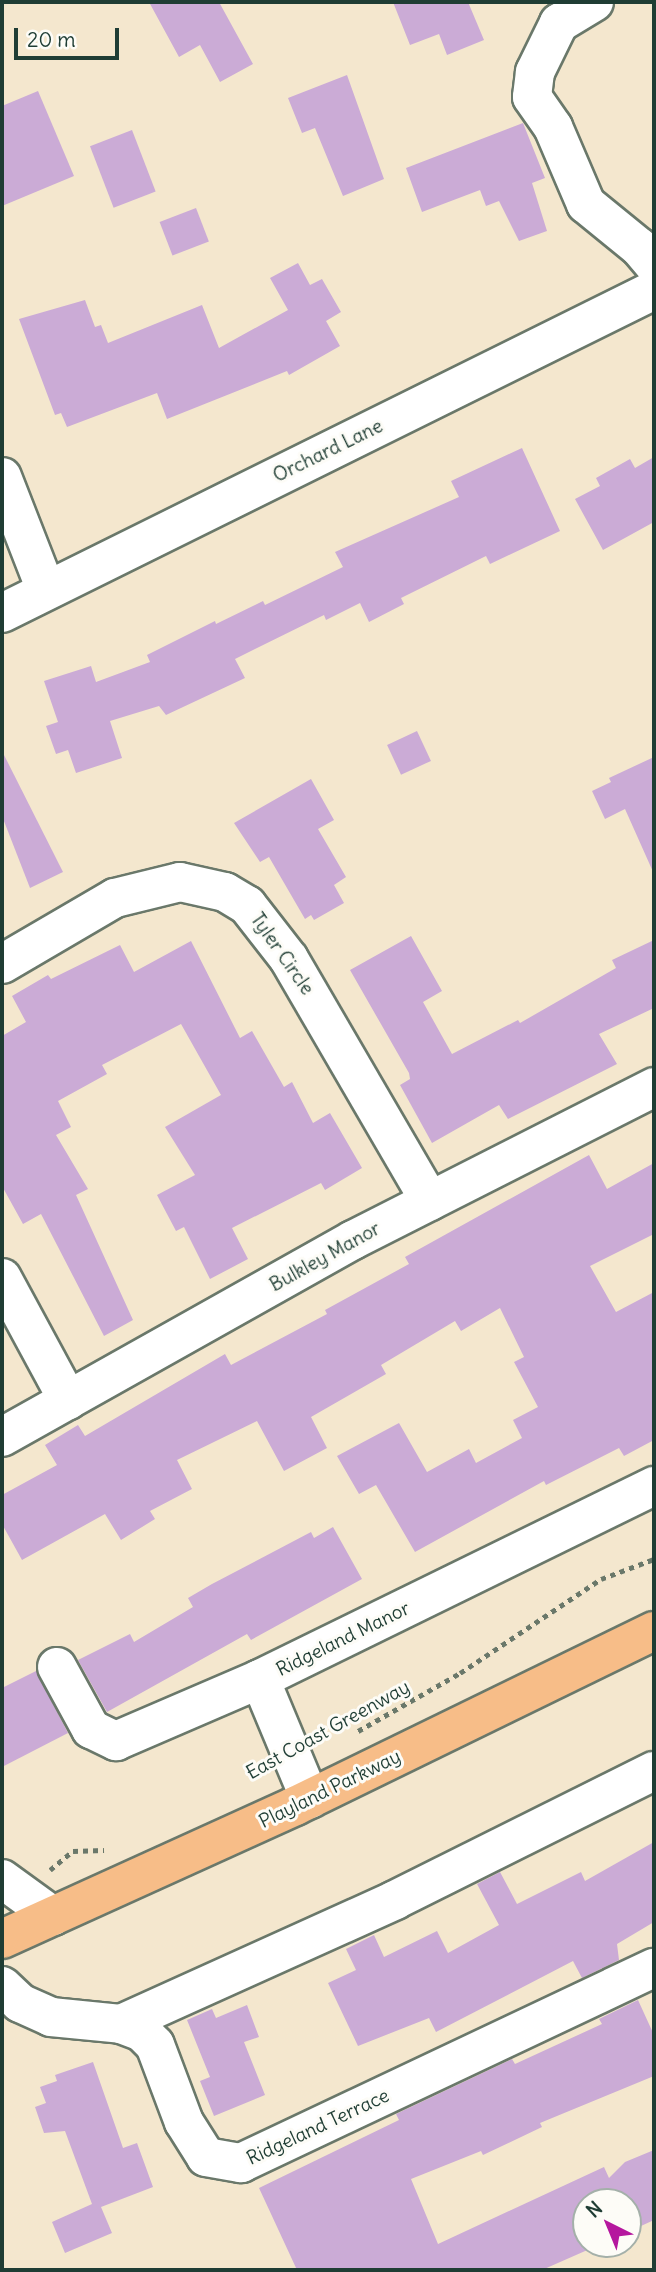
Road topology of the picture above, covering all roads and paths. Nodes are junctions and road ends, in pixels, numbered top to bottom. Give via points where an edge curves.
1 (594, 2) edge
2 (654, 265) edge
3 (654, 290) edge
4 (2, 477) edge
5 (46, 590) junction
6 (2, 613) edge
7 (2, 964) edge
8 (654, 1087) edge
9 (430, 1201) junction
10 (2, 1278) edge
11 (68, 1400) junction
12 (2, 1437) edge
13 (654, 1486) edge
14 (654, 1559) edge
15 (654, 1631) edge
16 (57, 1667) dead end
17 (260, 1679) junction
18 (354, 1733) dead end
19 (654, 1771) edge
20 (310, 1799) junction
21 (113, 1849) dead end
22 (7, 1883) edge
23 (53, 1916) junction
24 (2, 1939) edge
25 (654, 1968) edge
26 (2, 1986) edge
27 (121, 2024) junction

1 - 2 street via 559,23 535,72 532,97 553,127 586,204
3 - 5 street, Orchard Lane
4 - 5 street
5 - 6 street, Orchard Lane
7 - 9 street, Tyler Circle via 115,898 180,882 225,892 247,905 289,958
8 - 9 street, Bulkley Manor
9 - 11 street, Bulkley Manor
10 - 11 street
11 - 12 street, Bulkley Manor
13 - 17 street, Ridgeland Manor
14 - 18 path, East Coast Greenway via 601,1579 460,1673
15 - 20 main road, Playland Parkway
16 - 17 street, Ridgeland Manor via 91,1729 116,1741
17 - 20 street
19 - 27 street via 395,1900
20 - 23 main road, Playland Parkway
21 - 22 path via 73,1851 65,1863
22 - 23 street
23 - 24 main road, Playland Parkway
25 - 27 street, Ridgeland Terrace via 241,2163 206,2157 184,2122 155,2045 142,2032
26 - 27 street, Ridgeland Terrace via 20,2003 51,2017

